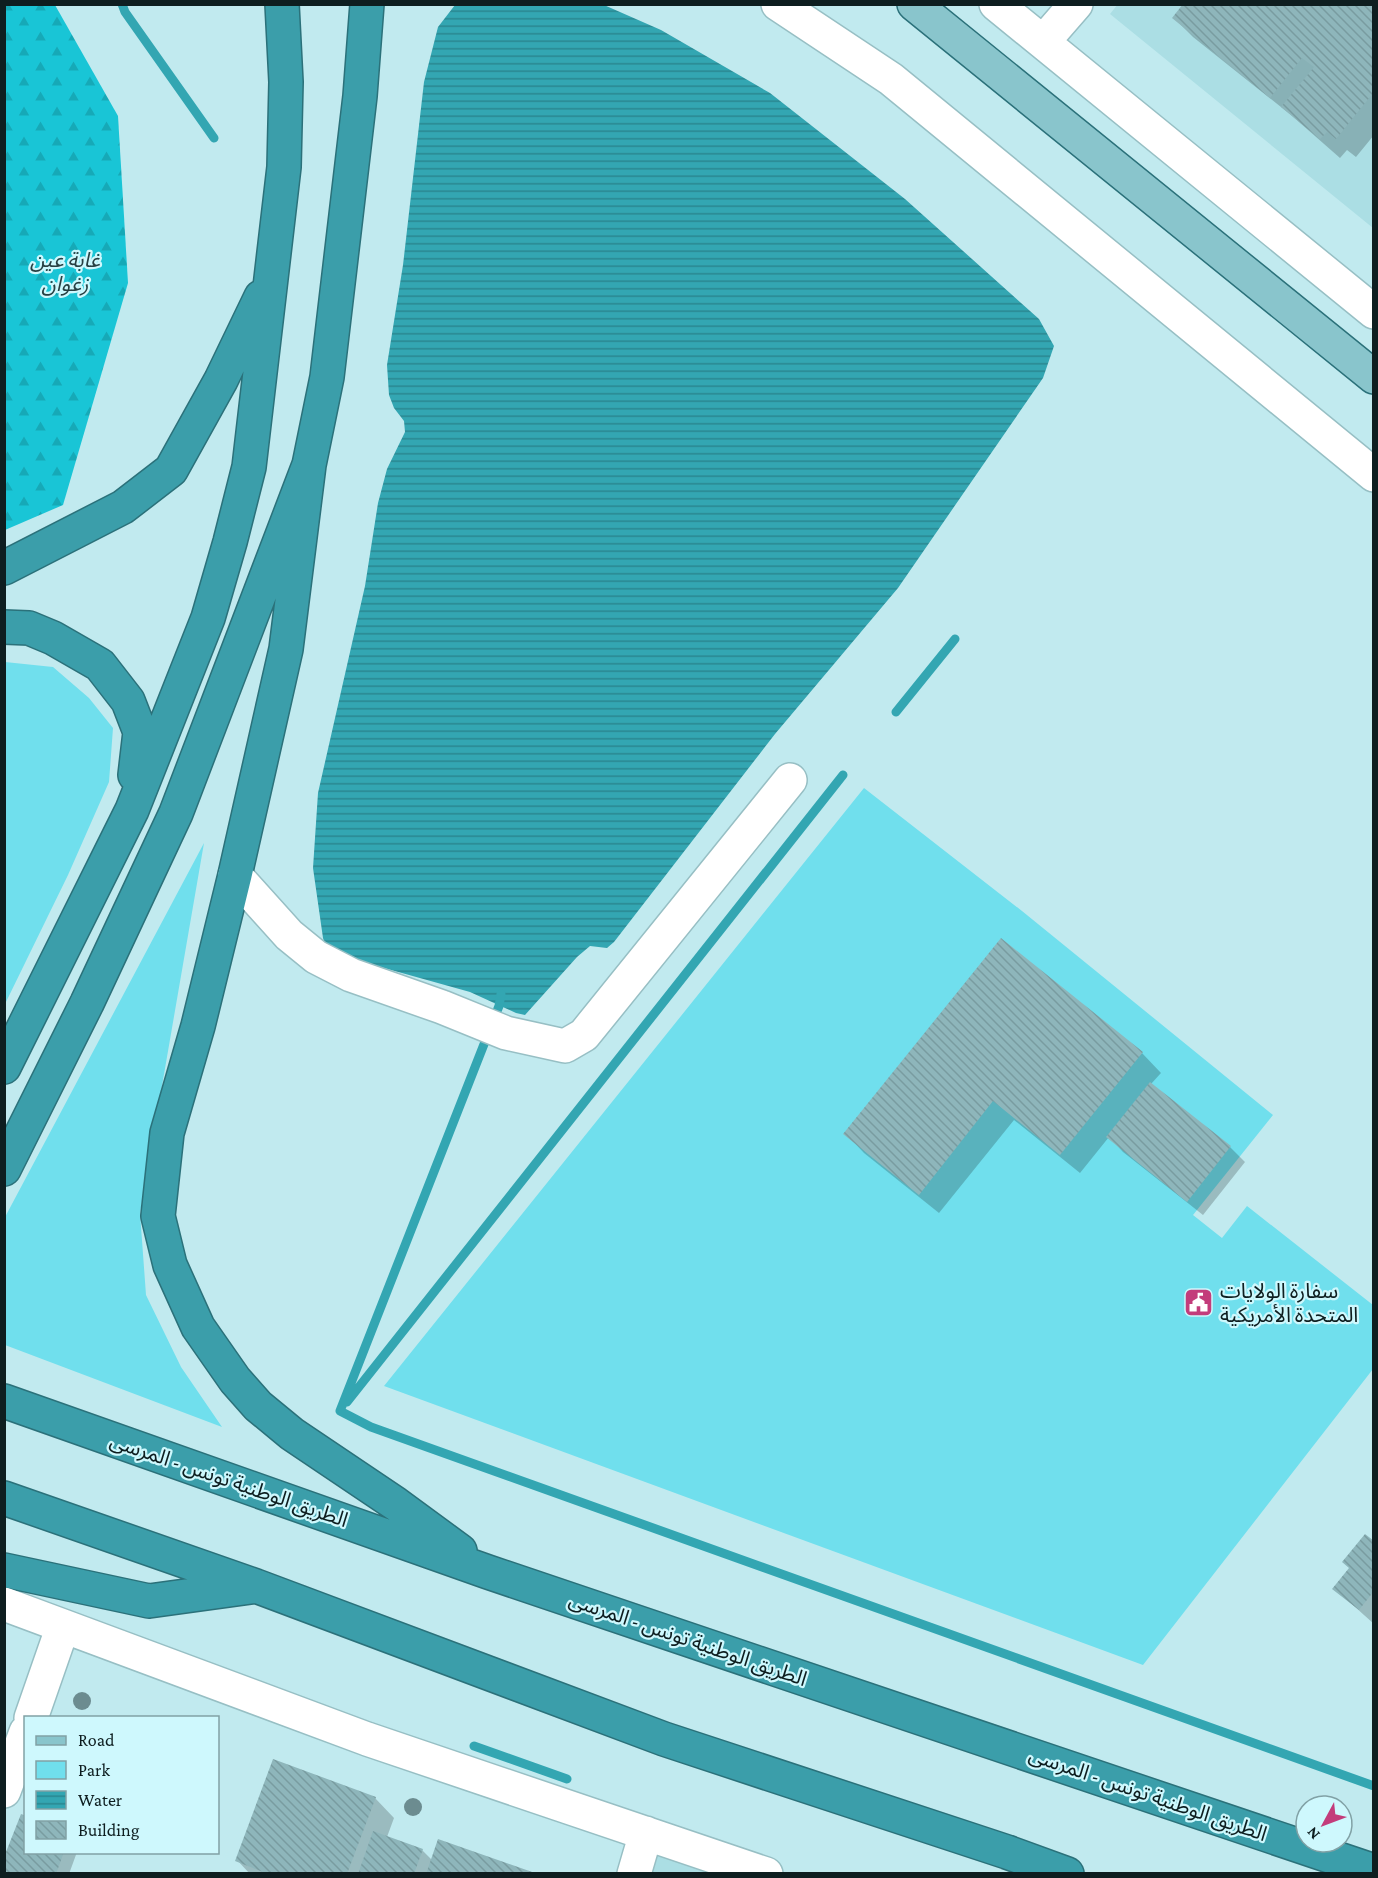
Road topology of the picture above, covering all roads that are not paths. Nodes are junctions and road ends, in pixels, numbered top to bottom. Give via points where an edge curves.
1 (282, 4) edge
2 (368, 4) edge
3 (778, 4) edge
4 (914, 4) edge
5 (996, 4) edge
6 (1076, 4) edge
7 (1043, 42) junction
8 (272, 273) junction
9 (1374, 312) edge
10 (1374, 377) edge
11 (309, 465) junction
12 (1374, 475) edge
13 (4, 568) edge
14 (4, 627) edge
15 (790, 780) dead end
16 (132, 810) junction
17 (235, 875) junction
18 (4, 1067) edge
19 (4, 1169) edge
20 (4, 1401) edge
21 (4, 1498) edge
22 (4, 1570) edge
23 (488, 1572) junction
24 (256, 1586) junction
25 (4, 1604) edge
26 (63, 1626) junction
27 (32, 1716) edge
28 (24, 1737) edge
29 (4, 1791) edge
30 (646, 1833) junction
31 (1374, 1870) edge
32 (634, 1874) edge
33 (766, 1874) edge
34 (1067, 1874) edge

1 - 8 highway via 286,82 284,167
2 - 11 highway via 327,377
3 - 12 street via 891,79
4 - 10 main road
5 - 7 street
6 - 7 street
7 - 9 street
8 - 13 highway via 221,380 171,470 123,507
8 - 16 highway via 249,467 230,542 208,618
11 - 17 highway via 286,649
11 - 19 highway via 176,813
14 - 16 highway via 29,628 100,665 128,701 140,732
15 - 17 street via 584,1035 565,1046 506,1034 351,975 316,957 289,935
16 - 18 highway
17 - 23 highway via 168,1133 158,1216 170,1265 198,1327 258,1406
20 - 23 highway, الطريق الوطنية تونس - المرسى
21 - 24 highway
22 - 24 highway via 149,1600
23 - 31 highway, الطريق الوطنية تونس - المرسى
24 - 34 highway via 664,1739
25 - 26 street
26 - 27 street
26 - 30 street via 367,1739
28 - 29 street
30 - 32 street
30 - 33 street

